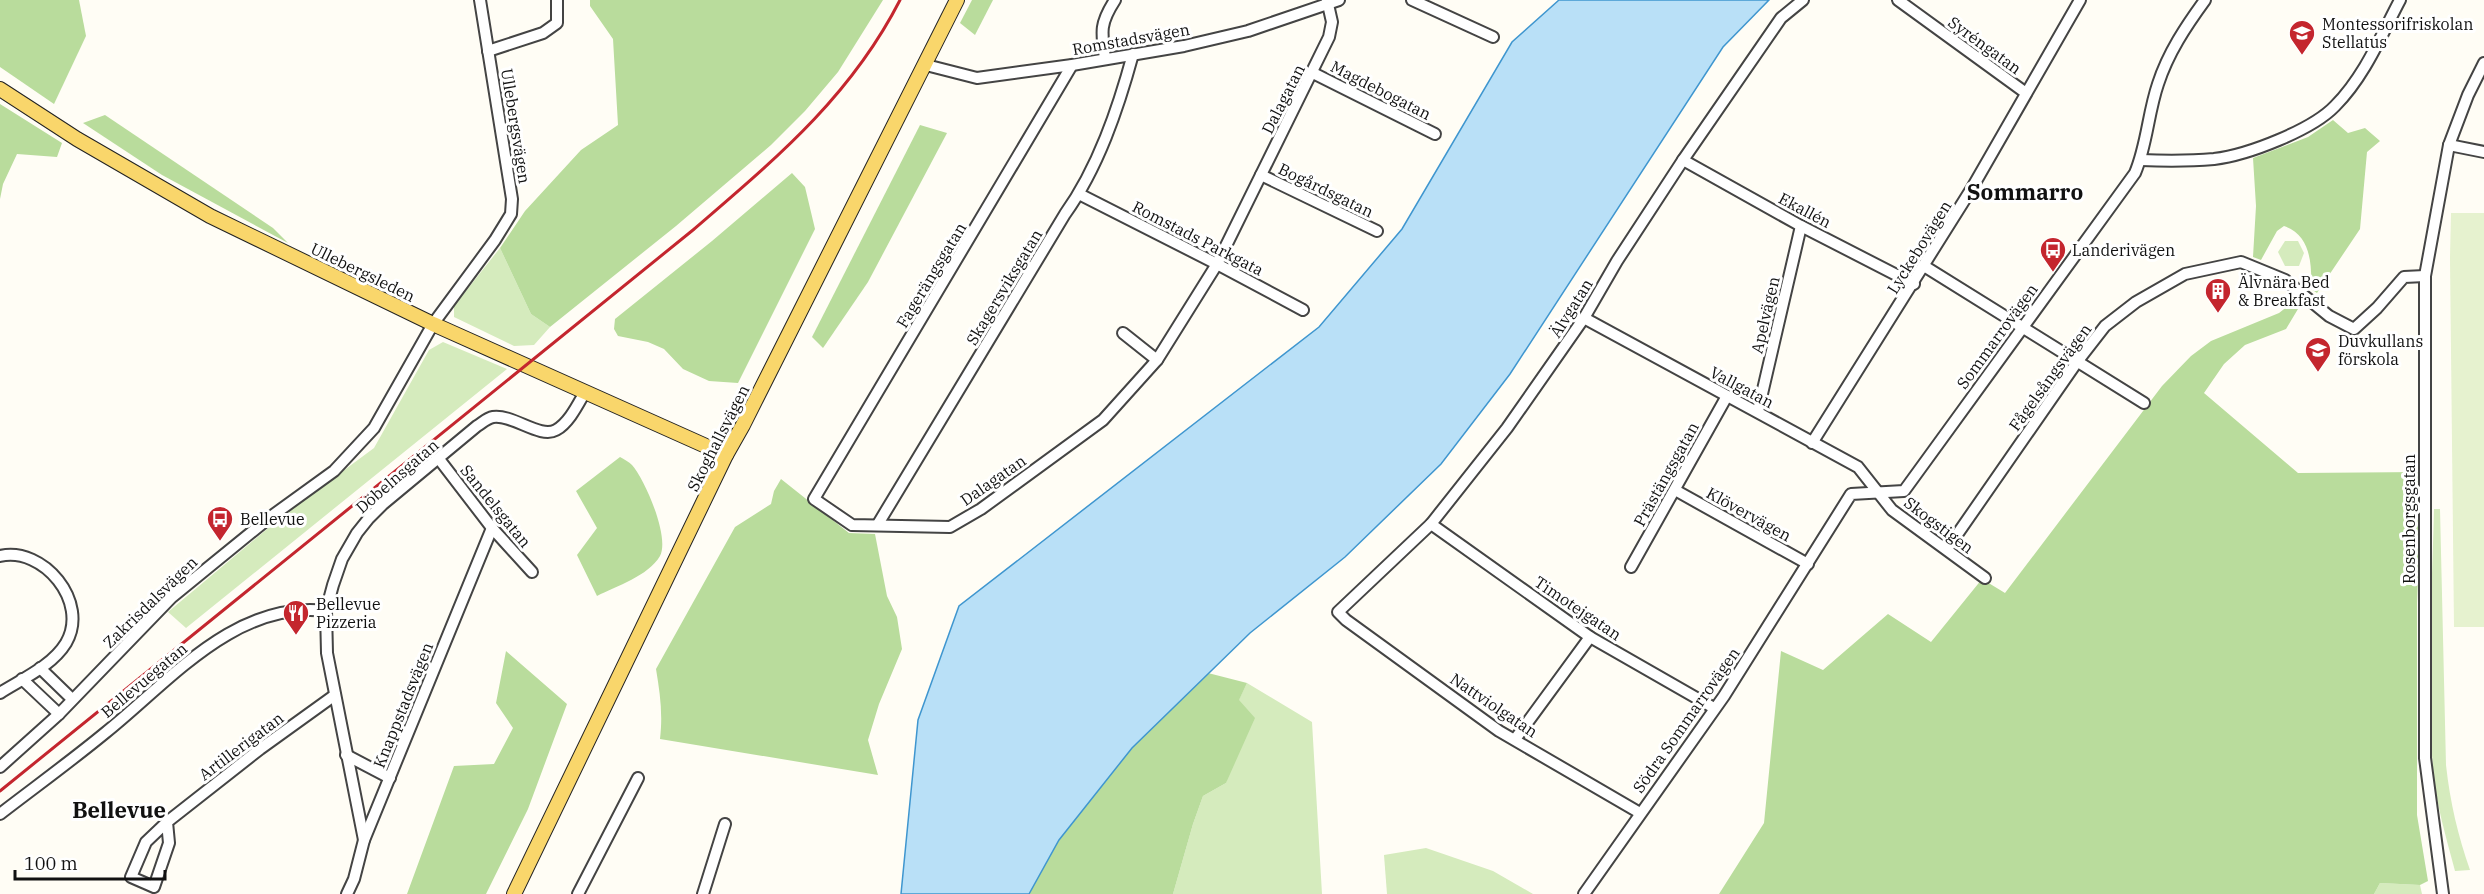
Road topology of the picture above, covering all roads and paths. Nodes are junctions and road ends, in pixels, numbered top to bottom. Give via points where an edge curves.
1 (480, 0) edge
2 (557, 0) edge
3 (957, 0) edge
4 (1115, 0) edge
5 (1412, 0) edge
6 (1803, 0) edge
7 (1898, 0) edge
8 (2080, 0) edge
9 (2205, 0) edge
10 (2400, 0) edge
11 (1331, 1) edge
12 (1493, 37) dead end
13 (488, 51) junction
14 (1132, 54) junction
15 (1105, 58) junction
16 (2484, 63) edge
17 (926, 65) junction
18 (1072, 65) junction
19 (1313, 73) junction
20 (0, 89) edge
21 (2026, 93) junction
22 (1435, 134) dead end
23 (2449, 145) junction
24 (2484, 152) edge
25 (1683, 160) junction
26 (2141, 160) junction
27 (1261, 175) junction
28 (1079, 194) junction
29 (1801, 226) junction
30 (1377, 231) dead end
31 (1217, 264) junction
32 (1924, 267) junction
33 (2425, 276) junction
34 (1914, 284) junction
35 (1303, 310) dead end
36 (1584, 318) junction
37 (433, 324) junction
38 (2021, 328) junction
39 (1123, 333) dead end
40 (1157, 360) junction
41 (2077, 362) junction
42 (585, 392) junction
43 (1727, 396) junction
44 (2144, 403) dead end
45 (1758, 411) junction
46 (1812, 443) junction
47 (726, 455) junction
48 (439, 459) junction
49 (1675, 490) junction
50 (1880, 492) junction
51 (814, 499) joint
52 (1431, 524) junction
53 (878, 525) junction
54 (492, 528) junction
55 (1947, 549) junction
56 (0, 556) edge
57 (1808, 564) junction
58 (1631, 567) dead end
59 (532, 572) dead end
60 (1985, 578) dead end
61 (326, 610) junction
62 (1338, 612) joint
63 (1590, 637) junction
64 (1762, 637) joint
65 (40, 668) junction
66 (22, 679) junction
67 (0, 693) edge
68 (335, 695) junction
69 (72, 699) junction
70 (1714, 708) junction
71 (59, 714) junction
72 (1516, 738) junction
73 (346, 755) junction
74 (0, 767) edge
75 (390, 778) junction
76 (638, 778) dead end
77 (0, 814) edge
78 (1637, 817) junction
79 (167, 822) junction
80 (725, 824) dead end
81 (364, 840) junction
82 (347, 894) edge
83 (514, 894) edge
84 (578, 894) edge
85 (703, 894) edge
86 (1584, 894) edge
87 (2443, 894) edge

1 - 13 street, Ullebergsvägen
2 - 13 street, Ullebergsvägen via 557,23 543,33
3 - 17 main road, Skoghallsvägen
4 - 15 street via 1104,17 1101,32
5 - 12 street
6 - 25 street, Älvgatan via 1784,15
7 - 21 street, Syréngatan
8 - 21 street, Lyckebovägen
9 - 26 street, Sommarrovägen via 2183,31 2158,83
10 - 26 street via 2357,79 2319,120 2285,137 2216,159
11 - 14 street, Romstadsvägen via 1248,31
11 - 19 street, Dalagatan via 1329,37
13 - 37 street, Ullebergsvägen via 510,175 511,214
14 - 15 street, Romstadsvägen
14 - 28 street, Skagersviksgatan via 1119,103
15 - 18 street, Romstadsvägen
16 - 23 street, Rosenborgsgatan
17 - 18 street, Romstadsvägen via 976,78
17 - 47 main road, Skoghallsvägen
18 - 51 street, Fagerängsgatan
19 - 22 street, Magdebogatan
19 - 27 street, Dalagatan
20 - 37 main road, Ullebergsleden via 210,216
21 - 32 street, Lyckebovägen
23 - 24 street
23 - 33 street, Rosenborgsgatan
25 - 29 street, Ekallén
25 - 36 street, Älvgatan
26 - 38 street, Sommarrovägen
27 - 30 street, Bogårdsgatan
27 - 31 street, Dalagatan
28 - 31 street, Romstads Parkgata
28 - 53 street, Skagersviksgatan
29 - 34 street, Ekallén
29 - 45 street, Apelvägen
31 - 35 street, Romstads Parkgata
31 - 40 street, Dalagatan
32 - 34 street, Lyckebovägen
32 - 38 street
33 - 41 street, Fågelsångsvägen via 2404,277 2354,329 2329,316 2285,280 2241,262 2185,274 2113,320
33 - 87 street, Rosenborgsgatan via 2425,758
34 - 46 street, Lyckebovägen
36 - 43 street, Vallgatan
36 - 52 street, Älvgatan via 1501,436
37 - 42 main road, Ullebergsleden
37 - 69 street, Zakrisdalsvägen via 374,428 334,471 190,581
38 - 41 street
38 - 50 street, Sommarrovägen via 1904,491
39 - 40 street
40 - 53 street, Dalagatan via 1103,420 981,509 950,527
41 - 44 street
41 - 55 street, Fågelsångsvägen
42 - 47 main road, Ullebergsleden
42 - 48 street, Döbelnsgatan via 556,430 543,432 510,419 491,417
43 - 45 street, Vallgatan
43 - 49 street, Prästängsgatan
45 - 46 street, Vallgatan
46 - 50 street, Vallgatan via 1858,467
47 - 83 main road, Skoghallsvägen
48 - 54 street, Sandelsgatan
48 - 61 street, Döbelnsgatan via 383,504 357,533 342,559
49 - 57 street, Klövervägen
49 - 58 street, Prästängsgatan
50 - 55 street, Skogstigen via 1892,510
50 - 57 street, Sommarrovägen via 1851,494
51 - 53 street, Dalagatan via 852,525
52 - 62 street, Älvgatan
52 - 63 street, Timotejgatan
54 - 59 street, Sandelsgatan
54 - 75 street, Knappstadsvägen
55 - 60 street, Skogstigen
56 - 65 street via 17,554 41,565 56,577 70,599 70,634 61,649
57 - 64 street, Sommarrovägen
61 - 68 street, Döbelnsgatan via 327,653
61 - 77 street, Bellevuegatan via 285,611 225,636
62 - 72 street, Nattviolgatan via 1499,731
63 - 70 street, Timotejgatan
63 - 72 street
64 - 70 street, Södra Sommarrovägen
65 - 66 street
65 - 69 street
66 - 67 street
66 - 71 street
68 - 73 street, Döbelnsgatan
68 - 79 street, Artillerigatan
69 - 71 street, Zakrisdalsvägen
70 - 78 street, Södra Sommarrovägen
71 - 74 street, Zakrisdalsvägen
72 - 78 street, Nattviolgatan
73 - 75 street
73 - 81 street, Döbelnsgatan
75 - 81 street, Knappstadsvägen
76 - 84 street
78 - 86 street
79 - 79 street, Artillerigatan via 146,842 132,877 154,886 169,843
80 - 85 street
81 - 82 street, Knappstadsvägen

